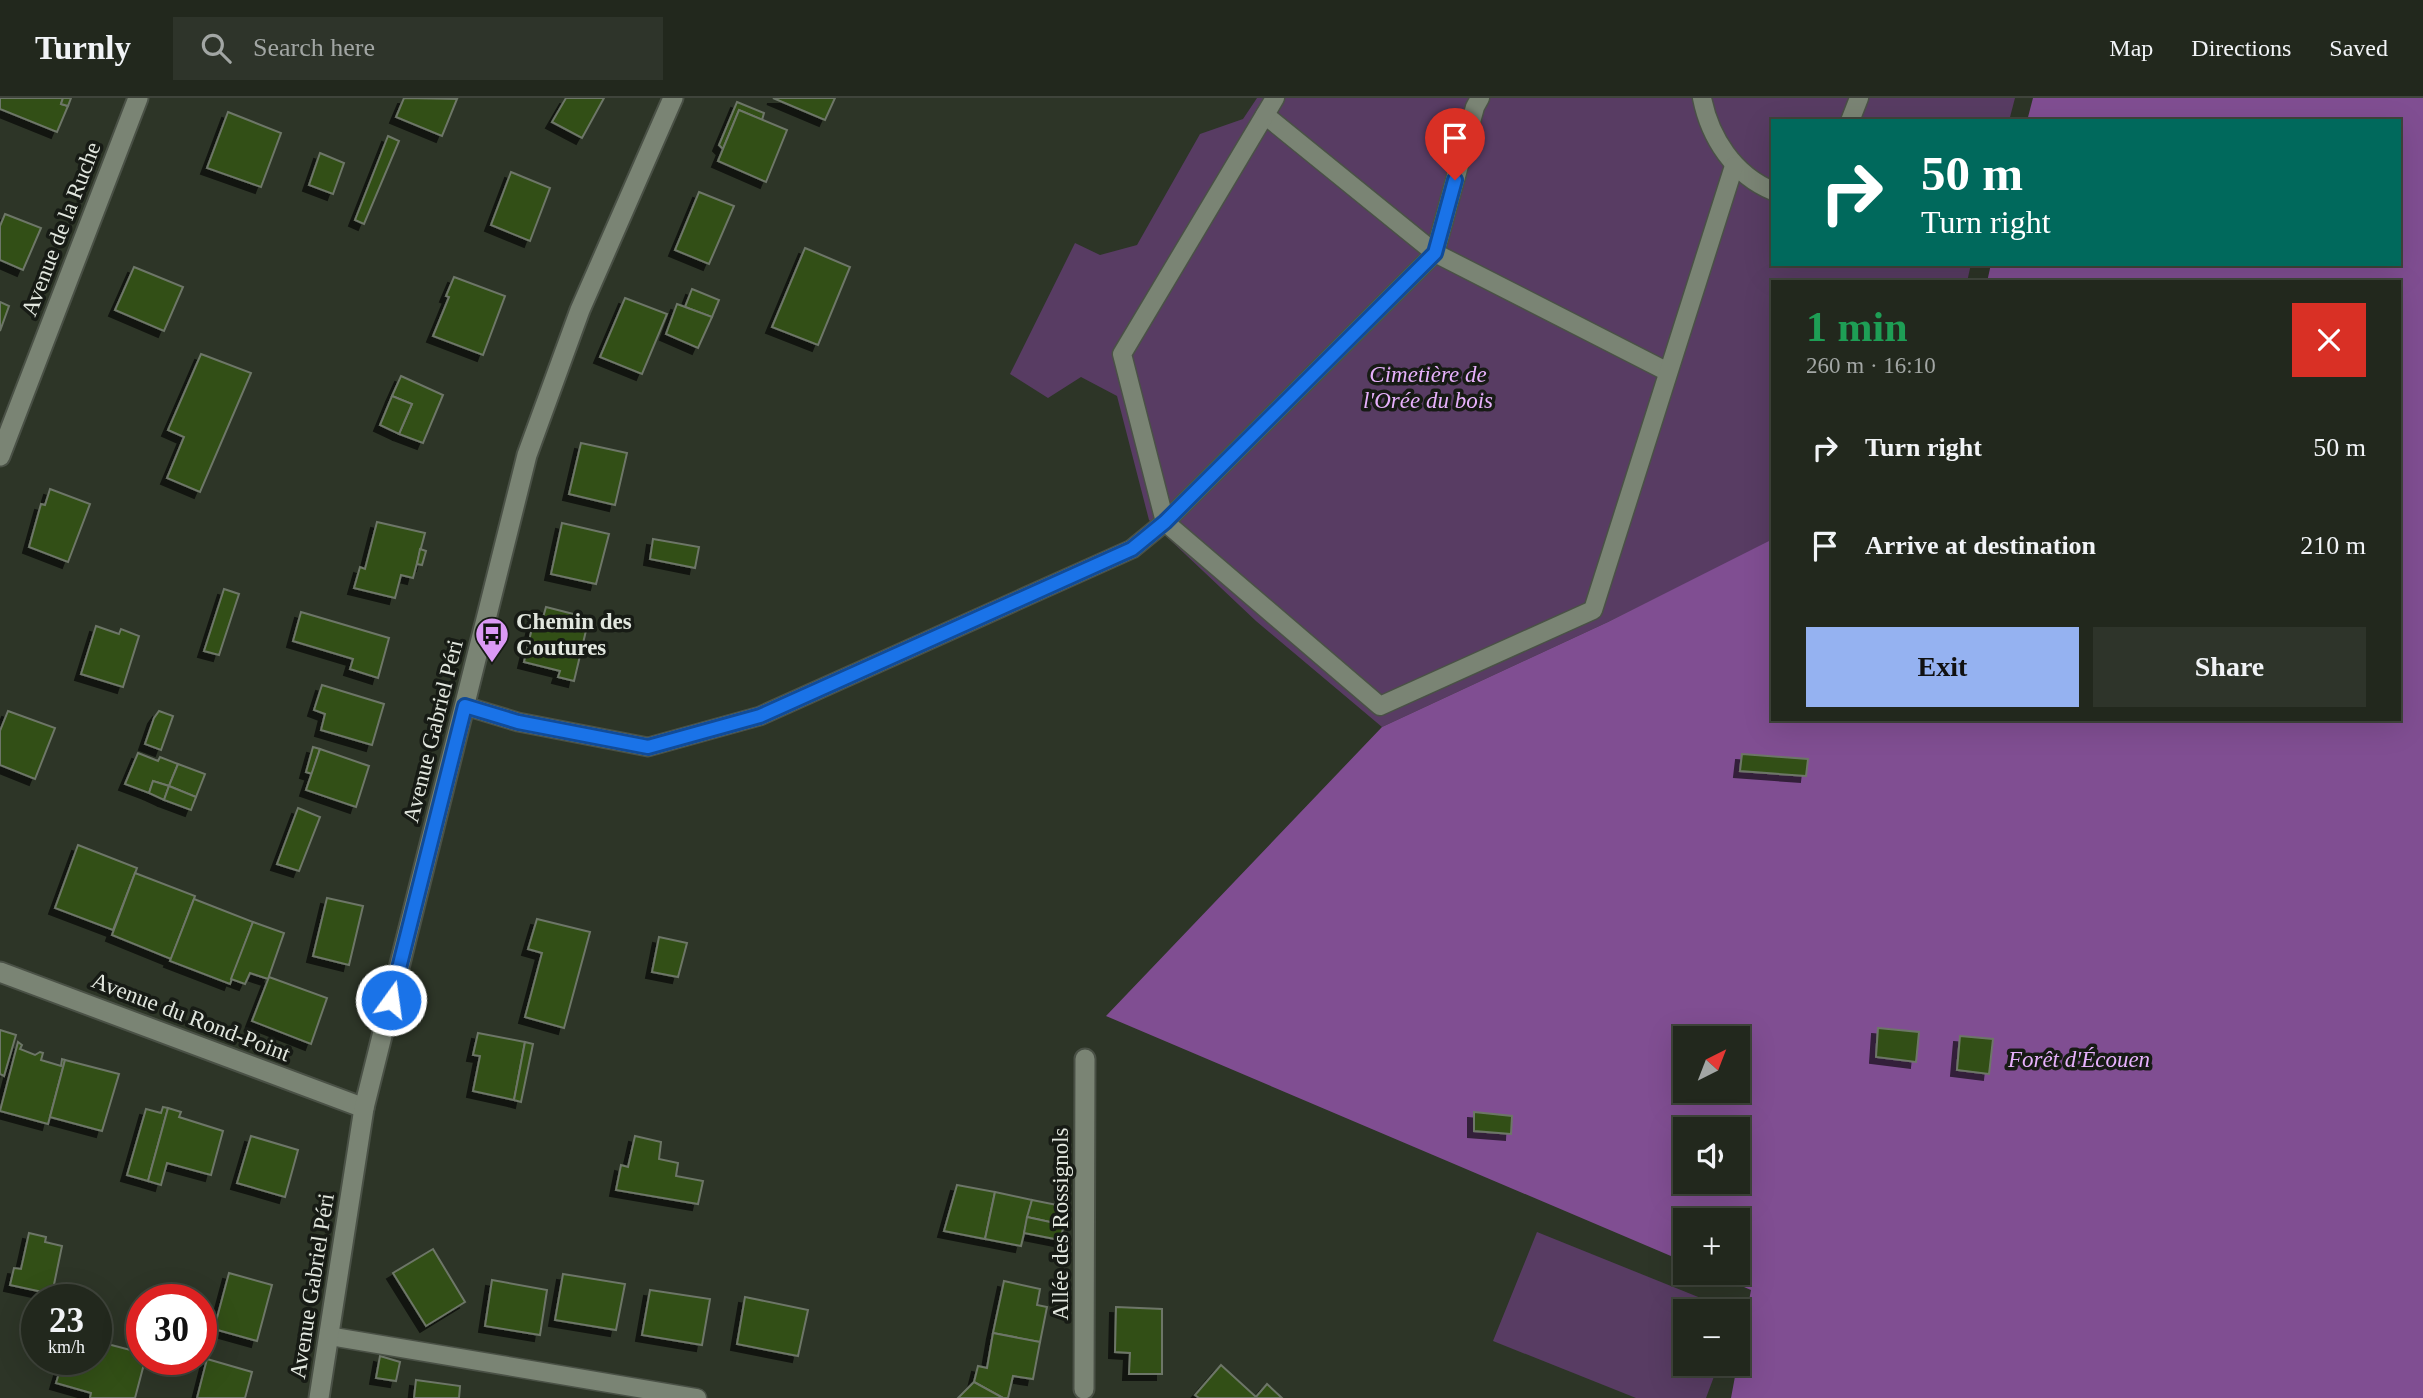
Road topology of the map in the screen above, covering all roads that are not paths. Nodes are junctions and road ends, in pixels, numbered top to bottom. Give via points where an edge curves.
1 (138, 98) edge
2 (673, 98) edge
3 (1275, 98) edge
4 (1480, 98) edge
5 (1702, 98) edge
6 (1859, 98) edge
7 (1265, 115) junction
8 (1851, 119) edge
9 (1734, 166) junction
10 (1771, 190) edge
11 (1435, 253) junction
12 (1668, 372) junction
13 (0, 456) edge
14 (1165, 522) junction
15 (465, 706) junction
16 (0, 972) edge
17 (1084, 1059) dead end
18 (364, 1108) junction
19 (329, 1336) junction
20 (1084, 1395) edge
21 (319, 1398) edge
22 (697, 1398) edge

1 - 13 street, Avenue de la Ruche
2 - 15 street, Avenue Gabriel Péri via 580,310 527,455
3 - 7 lane
4 - 11 lane
5 - 9 lane via 1714,138
6 - 8 lane
7 - 11 lane
7 - 14 lane via 1122,355
9 - 10 lane
9 - 12 lane
11 - 12 lane
11 - 14 lane
12 - 14 lane via 1593,610 1380,706
14 - 15 lane via 1132,549 760,716 648,747 518,722
15 - 18 street, Avenue Gabriel Péri
16 - 18 street, Avenue du Rond-Point
17 - 20 street, Allée des Rossignols
18 - 19 street, Avenue Gabriel Péri
19 - 21 street, Avenue Gabriel Péri
19 - 22 lane

